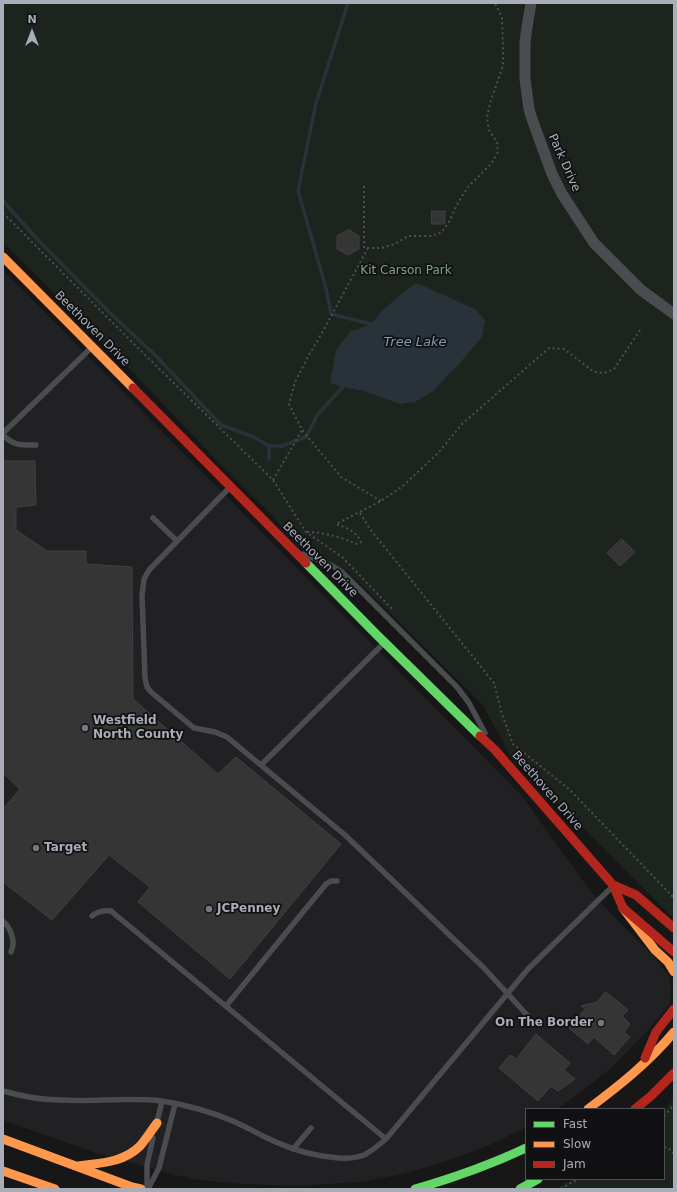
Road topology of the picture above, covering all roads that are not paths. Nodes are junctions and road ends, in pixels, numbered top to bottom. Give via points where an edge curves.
1 (531, 3) edge
2 (3, 257) edge
3 (674, 314) edge
4 (92, 347) junction
5 (3, 434) edge
6 (36, 445) dead end
7 (231, 486) junction
8 (153, 518) dead end
9 (177, 541) junction
10 (293, 550) junction
11 (385, 642) junction
12 (495, 750) junction
13 (261, 765) junction
14 (337, 881) dead end
15 (613, 885) junction
16 (623, 908) junction
17 (92, 916) dead end
18 (3, 921) edge
19 (674, 928) edge
20 (11, 952) dead end
21 (674, 952) edge
22 (674, 972) edge
23 (508, 993) junction
24 (226, 1006) junction
25 (674, 1009) edge
26 (528, 1016) dead end
27 (674, 1032) edge
28 (641, 1067) junction
29 (674, 1073) edge
30 (3, 1091) edge
31 (162, 1101) junction
32 (175, 1104) junction
33 (589, 1108) edge
34 (636, 1108) edge
35 (157, 1123) junction
36 (310, 1128) dead end
37 (3, 1139) edge
38 (386, 1139) junction
39 (525, 1148) edge
40 (293, 1149) junction
41 (76, 1166) junction
42 (3, 1170) edge
43 (536, 1180) edge
44 (55, 1189) edge
45 (141, 1189) edge
46 (147, 1189) edge
47 (415, 1189) edge
48 (520, 1189) edge

1 - 3 street, Park Drive via 524,59 529,109 562,194 594,243 641,290
2 - 4 main road, Beethoven Drive
4 - 5 lane
4 - 7 main road, Beethoven Drive
5 - 6 lane via 9,442 17,445
7 - 9 lane
7 - 10 main road, Beethoven Drive
8 - 9 lane
9 - 13 lane via 149,570 144,579 142,596 147,687 194,728 227,737
10 - 11 main road, Beethoven Drive
10 - 12 lane via 342,572 457,687 469,703
11 - 12 main road, Beethoven Drive
11 - 13 lane
12 - 15 main road, Beethoven Drive
13 - 23 lane via 345,835
14 - 24 lane via 326,884
15 - 16 main road, Beethoven Drive
15 - 19 main road, Beethoven Drive via 636,895
15 - 23 lane via 541,954
16 - 21 main road, Beethoven Drive
16 - 22 main road
17 - 24 lane via 103,910 111,911
18 - 20 lane via 12,937
23 - 26 lane
23 - 38 lane
24 - 38 lane
25 - 28 main road via 656,1032
27 - 28 main road
28 - 33 main road
29 - 34 main road
30 - 31 lane via 60,1100
31 - 32 lane
31 - 35 lane
32 - 40 lane via 223,1117
32 - 46 lane via 160,1168
35 - 41 main road via 130,1155 110,1162
35 - 46 lane via 147,1165
36 - 40 lane
37 - 41 main road
38 - 40 lane via 372,1151 350,1158 308,1154
39 - 47 main road via 493,1163
41 - 45 main road
42 - 44 main road
43 - 48 main road

